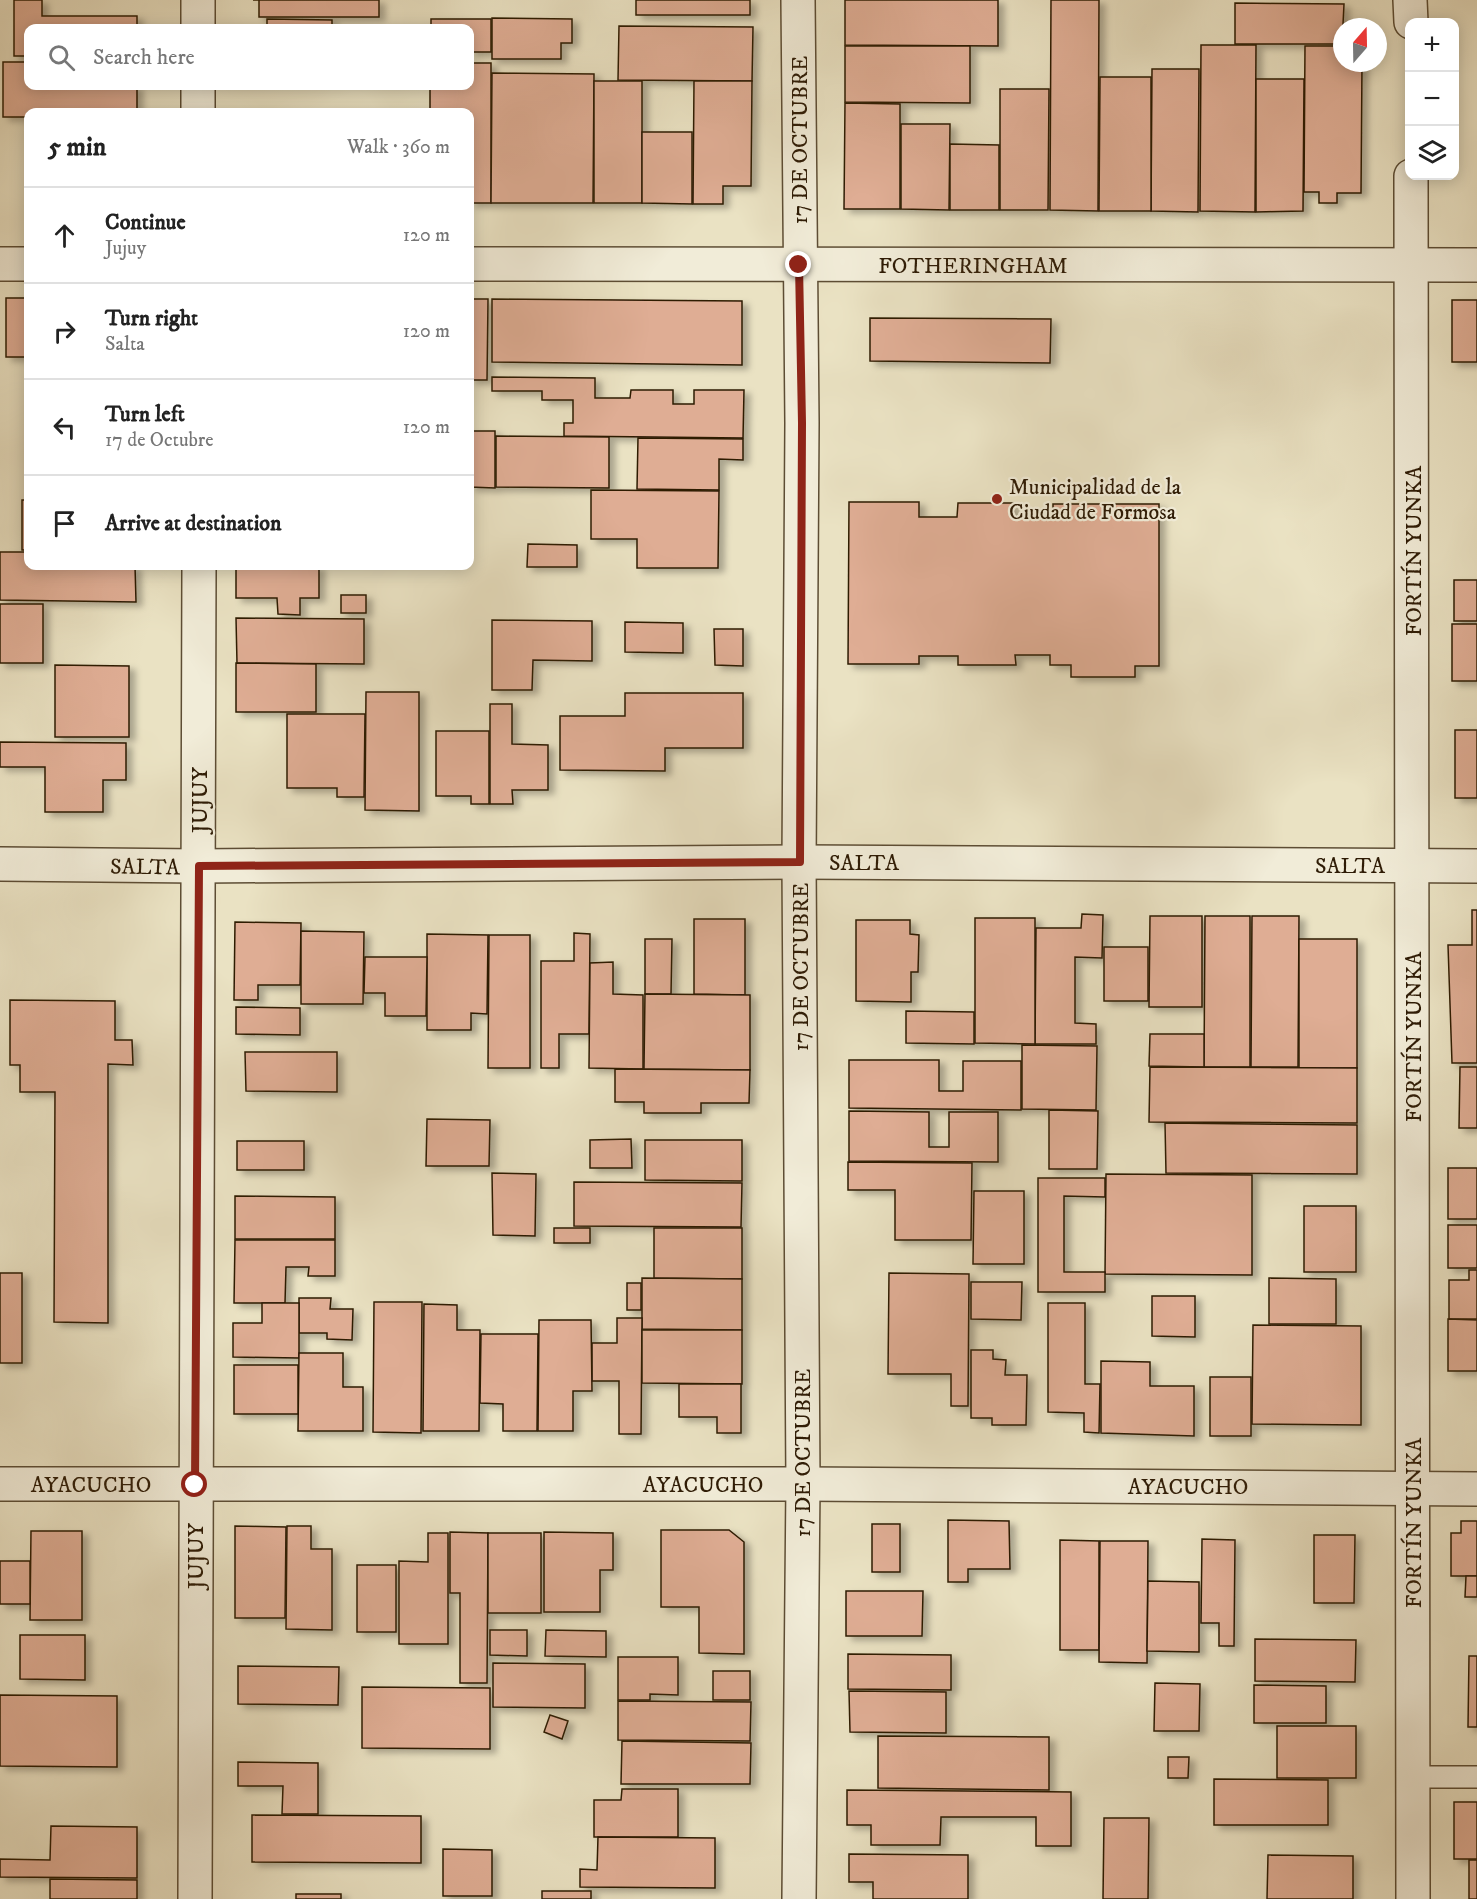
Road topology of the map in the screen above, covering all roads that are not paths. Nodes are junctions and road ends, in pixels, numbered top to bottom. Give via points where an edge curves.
1 (198, 0) edge
2 (798, 0) edge
3 (1410, 0) edge
4 (1411, 18) edge
5 (198, 24) edge
6 (198, 90) edge
7 (198, 108) edge
8 (1412, 180) edge
9 (0, 264) edge
10 (24, 264) edge
11 (474, 264) edge
12 (1412, 264) junction
13 (799, 265) junction
14 (1477, 265) edge
15 (199, 570) edge
16 (800, 862) junction
17 (0, 864) edge
18 (1414, 865) junction
19 (199, 866) junction
20 (1477, 866) edge
21 (0, 1484) edge
22 (802, 1484) junction
23 (195, 1485) junction
24 (1412, 1488) junction
25 (1477, 1489) edge
26 (1415, 1777) junction
27 (1477, 1777) edge
28 (195, 1899) edge
29 (799, 1899) edge
30 (1413, 1899) edge

1 - 5 street
2 - 13 street, 17 DE OCTUBRE
3 - 4 street
6 - 7 street
8 - 12 street, FORTÍN YUNKA
9 - 10 street
11 - 13 street, FOTHERINGHAM
12 - 13 street, FOTHERINGHAM
12 - 14 street, FOTHERINGHAM
12 - 18 street, FORTÍN YUNKA
13 - 16 street, 17 DE OCTUBRE
15 - 19 street, JUJUY
16 - 18 street, SALTA
16 - 19 street, SALTA
16 - 22 street, 17 DE OCTUBRE
17 - 19 street, SALTA
18 - 20 street, SALTA
18 - 24 street, FORTÍN YUNKA
19 - 23 street, JUJUY
21 - 23 street, AYACUCHO
22 - 23 street, AYACUCHO
22 - 24 street, AYACUCHO
22 - 29 street, 17 DE OCTUBRE
23 - 28 street, JUJUY
24 - 25 street, AYACUCHO
24 - 26 street, FORTÍN YUNKA
26 - 27 lane
26 - 30 street, FORTÍN YUNKA

